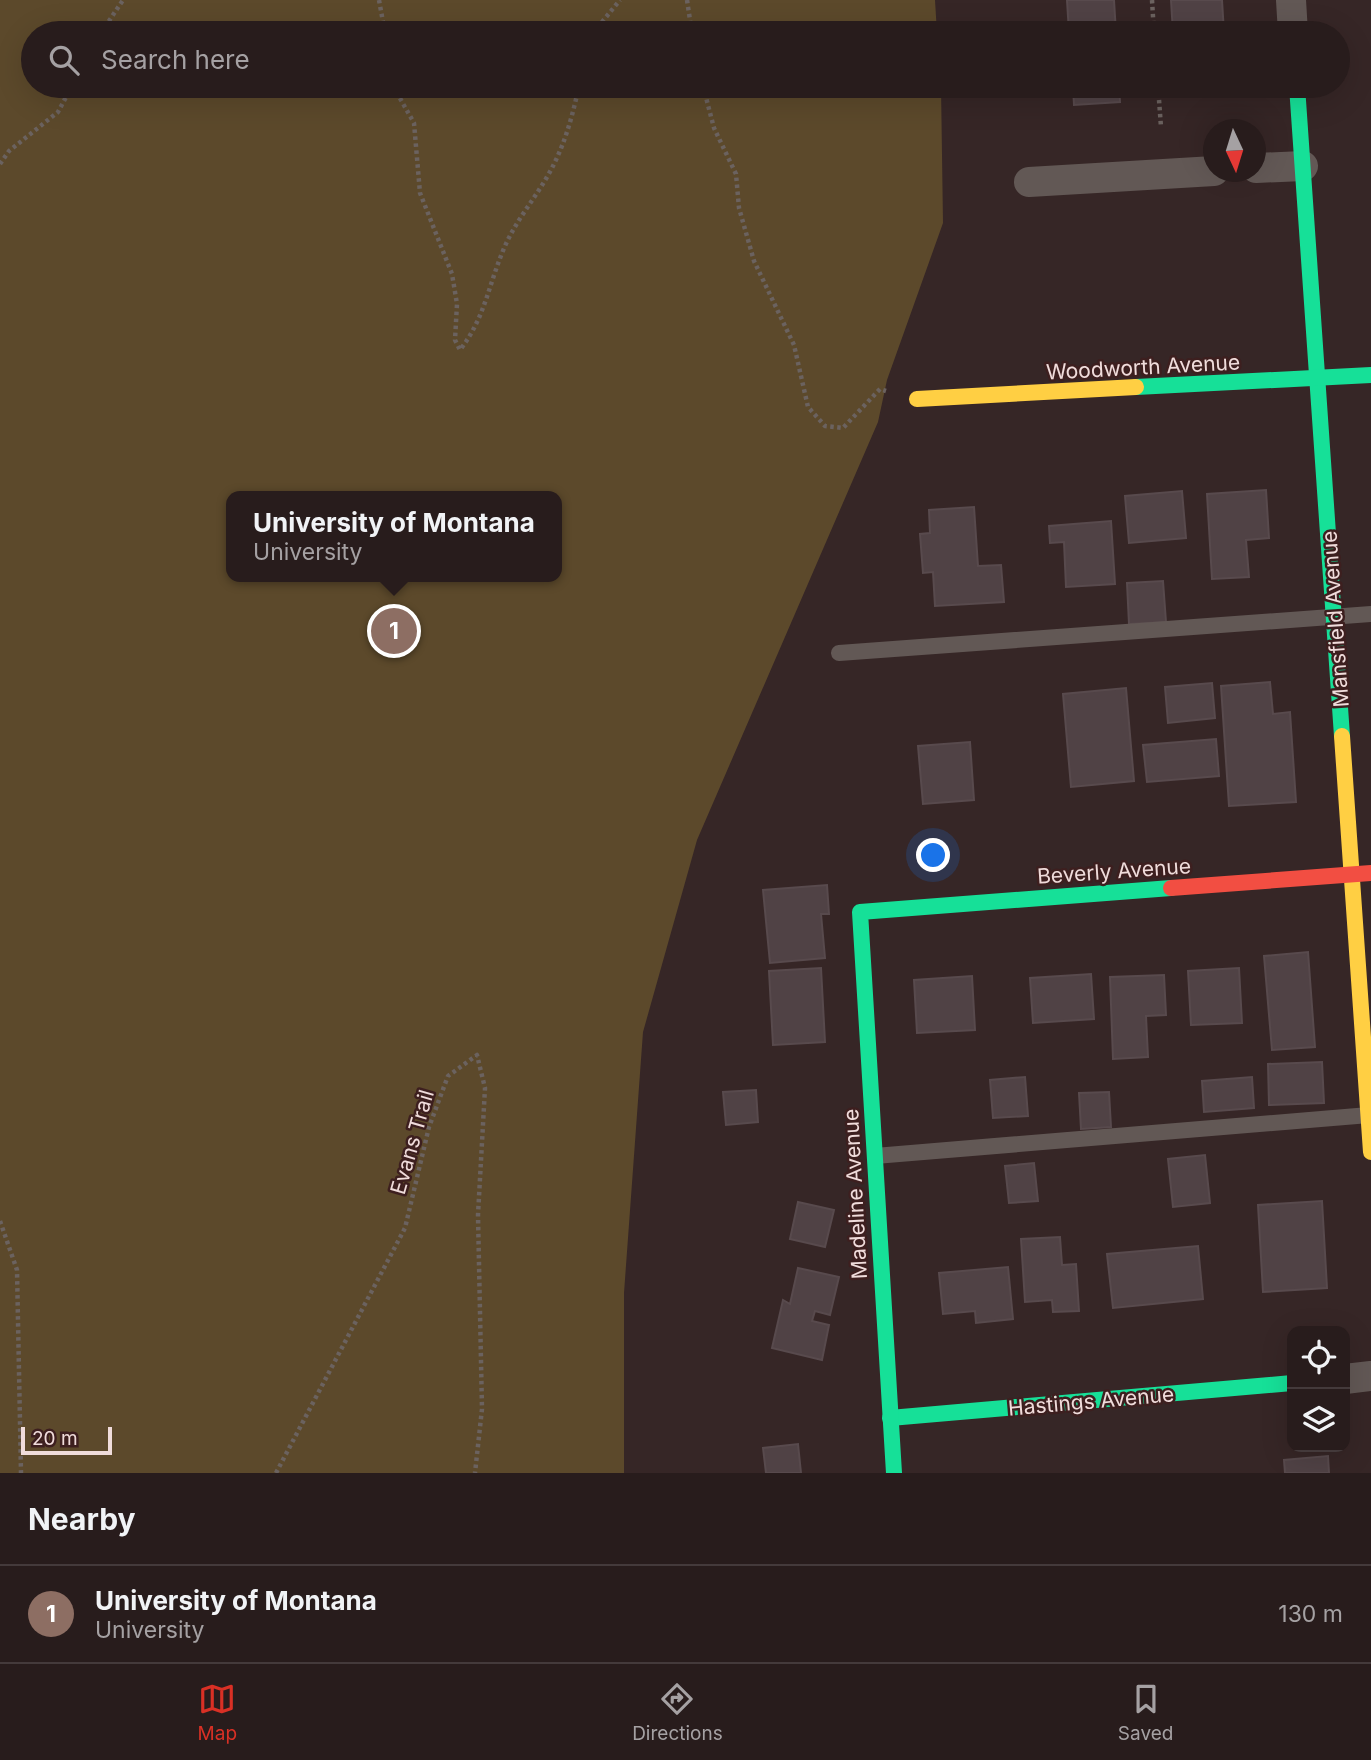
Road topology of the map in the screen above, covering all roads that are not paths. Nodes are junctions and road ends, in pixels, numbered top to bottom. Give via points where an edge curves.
1 (1291, 0) edge
2 (1292, 21) edge
3 (1298, 98) edge
4 (1303, 166) junction
5 (1266, 168) edge
6 (1203, 172) edge
7 (1029, 182) dead end
8 (1371, 375) edge
9 (1319, 379) junction
10 (917, 399) road end
11 (1371, 614) edge
12 (1335, 617) junction
13 (839, 653) dead end
14 (1371, 873) edge
15 (1351, 874) junction
16 (860, 912) joint
17 (1370, 1115) edge
18 (1371, 1152) edge
19 (873, 1157) junction
20 (1371, 1376) edge
21 (1350, 1378) edge
22 (1287, 1383) edge
23 (890, 1418) junction
24 (894, 1473) edge

1 - 2 street
3 - 4 street, Mansfield Avenue
4 - 5 street
4 - 9 street, Mansfield Avenue
6 - 7 street
8 - 9 street, Woodworth Avenue
9 - 10 street, Woodworth Avenue
9 - 12 street, Mansfield Avenue
11 - 12 lane
12 - 13 lane
12 - 15 street, Mansfield Avenue
14 - 15 street, Beverly Avenue
15 - 16 street, Beverly Avenue
15 - 17 street, Mansfield Avenue
16 - 19 street, Madeline Avenue
17 - 18 street, Mansfield Avenue
17 - 19 lane
19 - 23 street, Madeline Avenue
20 - 21 street
22 - 23 street, Hastings Avenue
23 - 24 street, Madeline Avenue

